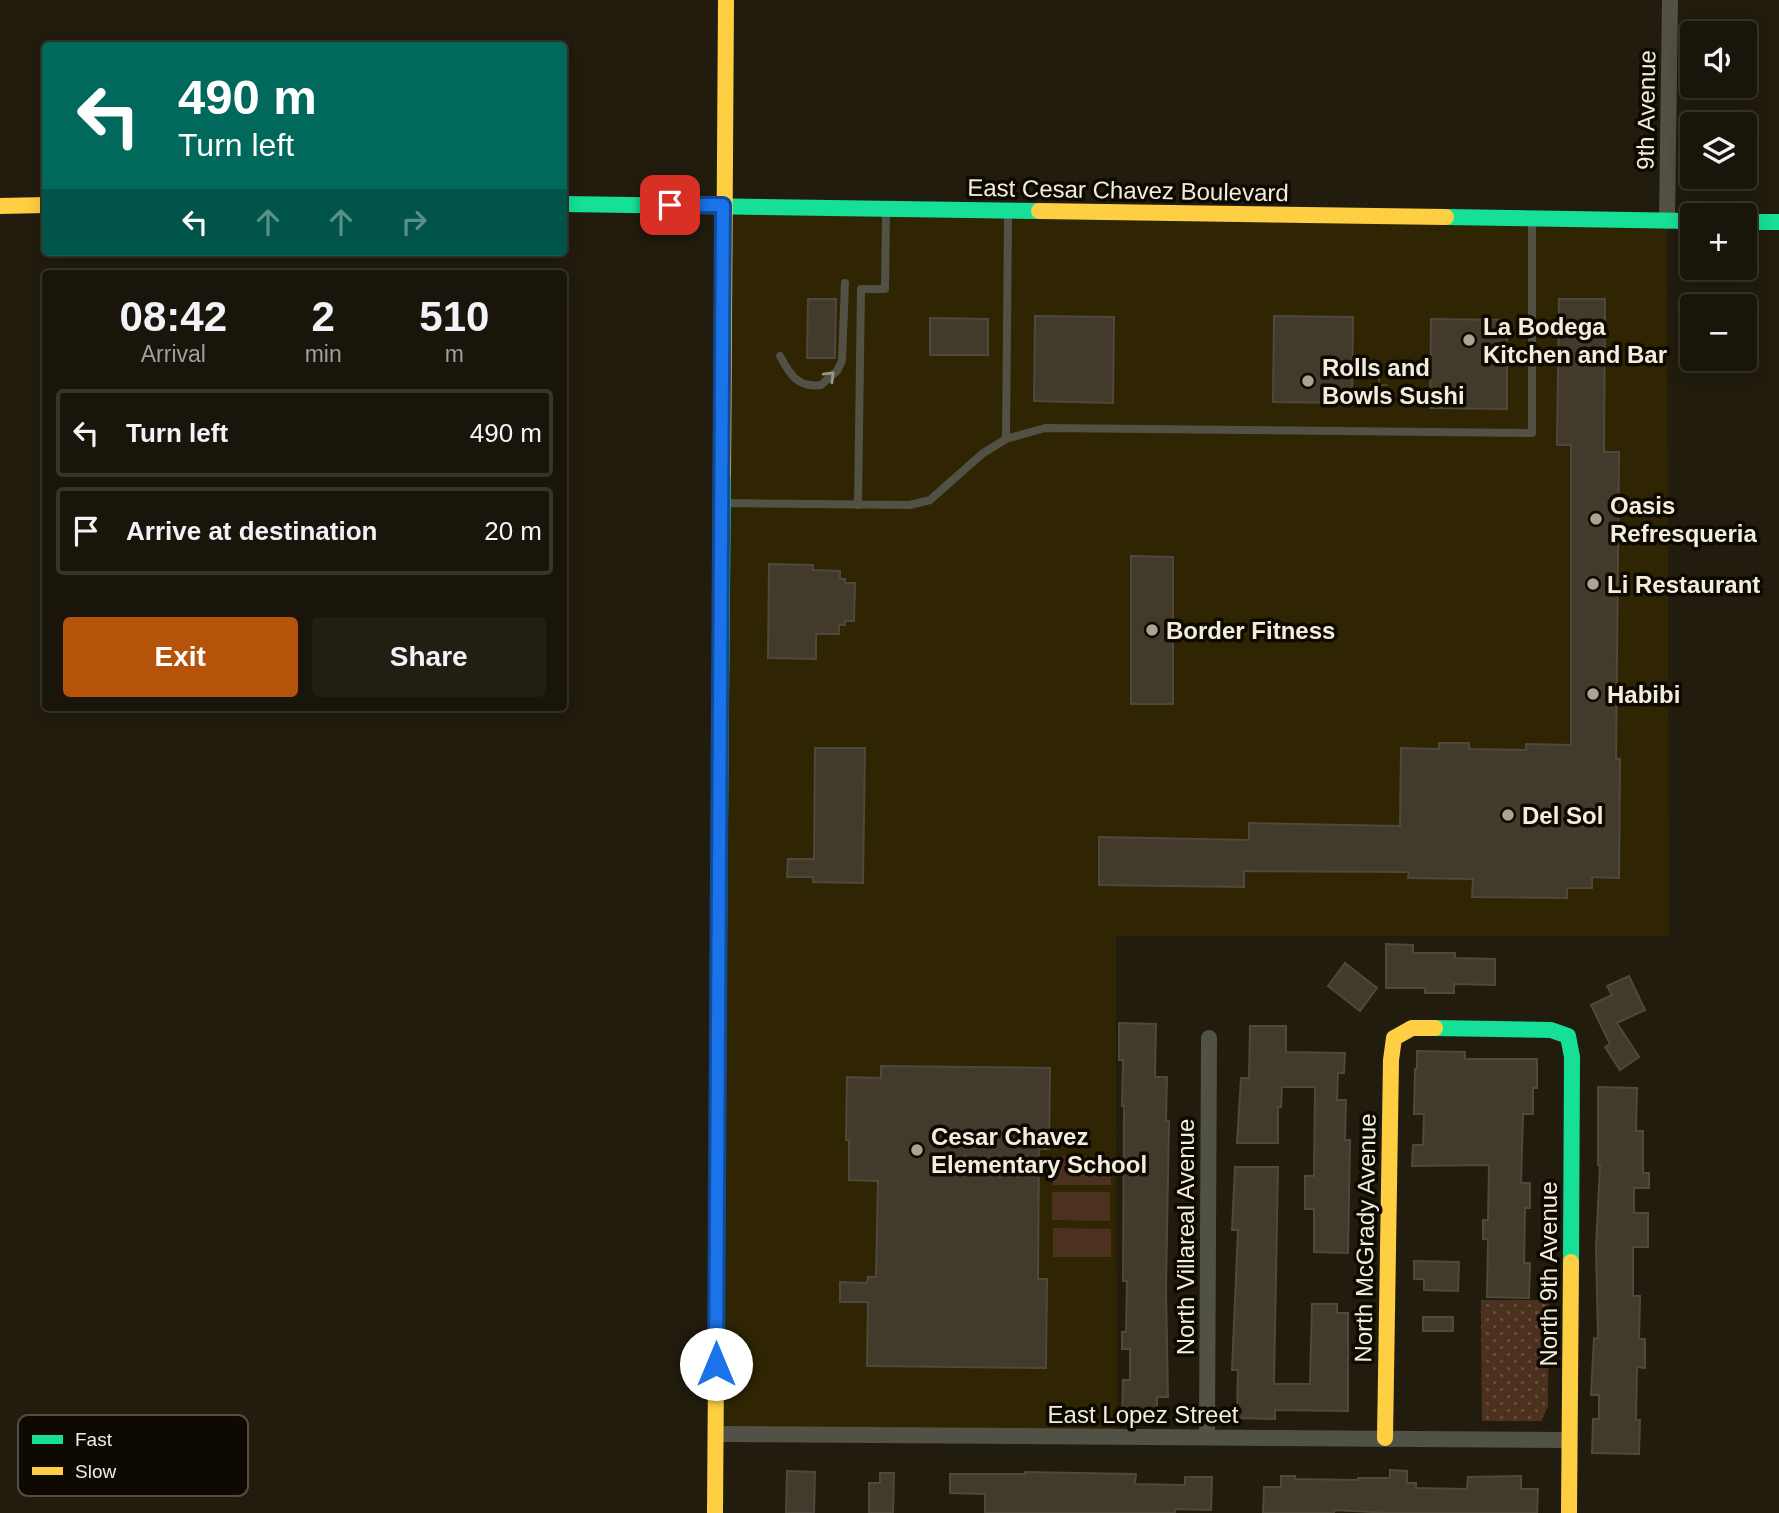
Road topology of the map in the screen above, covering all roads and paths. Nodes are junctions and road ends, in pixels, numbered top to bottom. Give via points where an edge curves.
1 (726, 0) edge
2 (1670, 0) edge
3 (567, 204) edge
4 (42, 205) edge
5 (723, 205) junction
6 (0, 206) edge
7 (886, 209) junction
8 (1009, 210) junction
9 (1532, 219) junction
10 (1667, 221) junction
11 (1680, 221) edge
12 (1757, 222) edge
13 (1779, 222) edge
14 (845, 284) dead end
15 (780, 356) dead end
16 (1006, 439) junction
17 (722, 503) junction
18 (858, 505) junction
19 (1209, 1038) dead end
20 (1394, 1038) joint
21 (716, 1434) junction
22 (1207, 1437) junction
23 (1385, 1438) junction
24 (1569, 1440) junction
25 (715, 1513) edge
26 (1569, 1513) edge

1 - 5 main road
2 - 10 street, 9th Avenue
3 - 5 main road, East Cesar Chavez Boulevard
4 - 6 main road
5 - 7 main road, East Cesar Chavez Boulevard
5 - 17 main road
7 - 8 main road, East Cesar Chavez Boulevard
7 - 18 lane via 885,289 861,289
8 - 9 main road, East Cesar Chavez Boulevard
8 - 16 lane
9 - 10 main road, East Cesar Chavez Boulevard
9 - 16 lane via 1532,433 1056,428
10 - 11 main road, East Cesar Chavez Boulevard
12 - 13 main road
15 -> 14 lane via 789,373 804,385 821,384 836,371 842,361
16 - 18 lane via 930,500 910,505
17 - 18 lane
17 - 21 main road
19 - 22 street, North Villareal Avenue
20 - 23 main road, North McGrady Avenue
20 - 24 main road, North 9th Avenue via 1412,1028 1551,1030 1568,1036 1572,1057
21 - 22 street, East Lopez Street
21 - 25 main road
22 - 23 street, East Lopez Street
23 - 24 street, East Lopez Street
24 - 26 main road, North 9th Avenue

